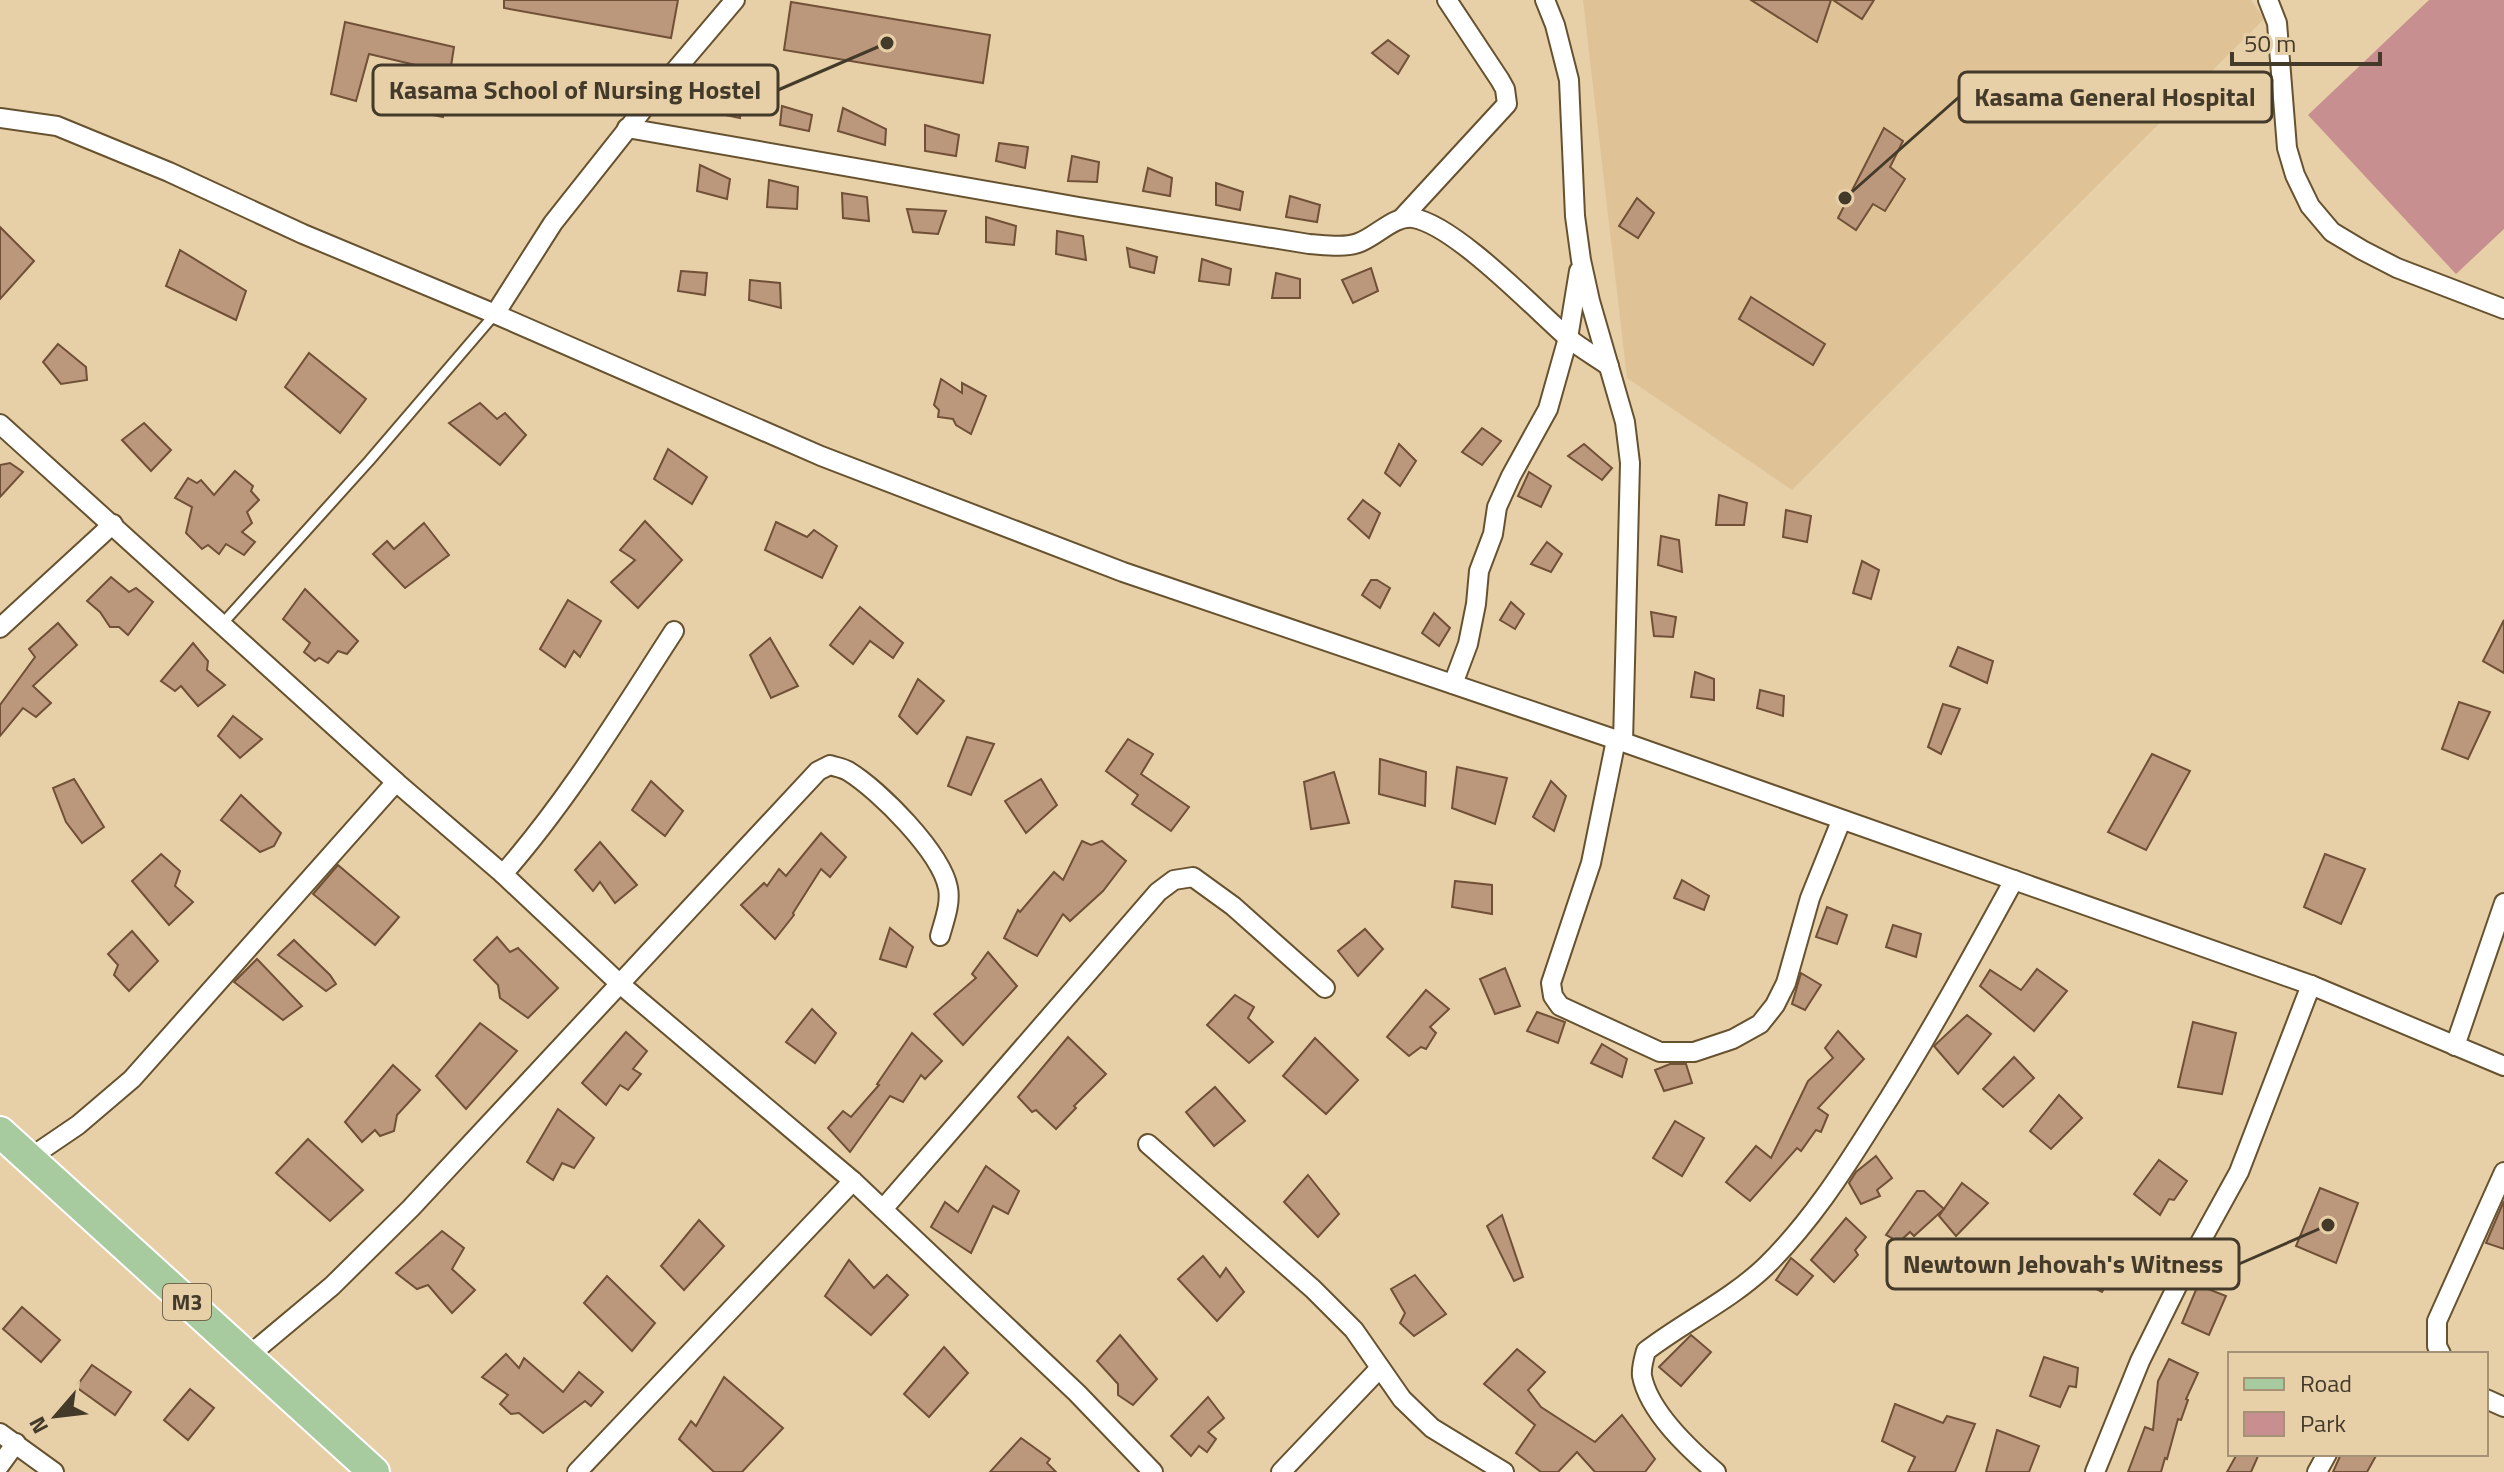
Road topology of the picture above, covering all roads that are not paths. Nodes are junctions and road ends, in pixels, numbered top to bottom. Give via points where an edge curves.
1 (735, 0) edge
2 (1447, 0) edge
3 (1545, 0) edge
4 (2268, 0) edge
5 (0, 118) edge
6 (627, 128) junction
7 (1402, 218) junction
8 (1581, 260) junction
9 (2504, 309) edge
10 (495, 314) junction
11 (1568, 338) junction
12 (1609, 366) junction
13 (0, 424) edge
14 (113, 524) junction
15 (223, 623) junction
16 (0, 628) edge
17 (674, 631) dead end
18 (1453, 684) junction
19 (1620, 741) junction
20 (396, 782) junction
21 (1841, 821) junction
22 (503, 874) junction
23 (2014, 880) junction
24 (2504, 903) edge
25 (940, 936) dead end
26 (620, 984) junction
27 (2311, 985) junction
28 (1325, 988) dead end
29 (2455, 1046) junction
30 (2504, 1066) edge
31 (0, 1132) edge
32 (1148, 1144) dead end
33 (28, 1159) junction
34 (2504, 1172) edge
35 (853, 1181) junction
36 (2499, 1197) edge
37 (883, 1209) junction
38 (2433, 1351) edge
39 (247, 1357) junction
40 (1380, 1368) junction
41 (8, 1438) edge
42 (0, 1465) edge
43 (54, 1472) edge
44 (374, 1472) edge
45 (577, 1472) edge
46 (1153, 1472) edge
47 (1281, 1472) edge
48 (1504, 1472) edge
49 (1716, 1472) edge
50 (2095, 1472) edge

1 - 6 street
2 - 7 street via 1500,80 1507,104
3 - 8 street via 1569,80
4 - 9 street via 2277,23 2287,148 2310,206 2332,232 2362,250
5 - 10 street via 57,126
6 - 7 street via 1309,244 1357,243
6 - 10 street via 553,223
7 - 11 street via 1424,221 1453,238
8 - 11 street
8 - 12 street
10 - 15 lane
10 - 18 street via 836,462 1123,572
11 - 12 street
11 - 18 street via 1548,409 1497,507 1479,571 1468,644
12 - 19 street via 1630,463
13 - 14 street
14 - 15 street
14 - 16 street
15 - 20 street
17 - 22 street via 567,796
18 - 19 street
19 - 21 street
19 - 21 street via 1591,863 1551,983 1560,1006 1660,1052 1694,1052 1733,1039 1760,1024 1775,1005
20 - 22 street
20 - 33 street via 132,1079
21 - 23 street
22 - 26 street
23 - 27 street
23 - 49 street via 1922,1048 1811,1218 1728,1298 1646,1351 1641,1373 1651,1400
24 - 29 street
25 - 26 street via 948,907 941,867 881,799 846,769 830,765 818,771
26 - 35 street
26 - 39 street via 411,1208 332,1286
27 - 29 street
27 - 50 street via 2239,1172 2140,1361
28 - 37 street via 1193,877 1174,880 1158,892
29 - 30 street
31 - 33 main road, M3
32 - 40 street via 1313,1289 1354,1330
33 - 39 main road, M3
34 - 36 street
35 - 37 street
35 - 45 street
36 - 38 street via 2437,1321
37 - 46 street
39 - 44 main road, M3
40 - 47 street
40 - 48 street via 1432,1428
41 - 42 street
41 - 43 street

